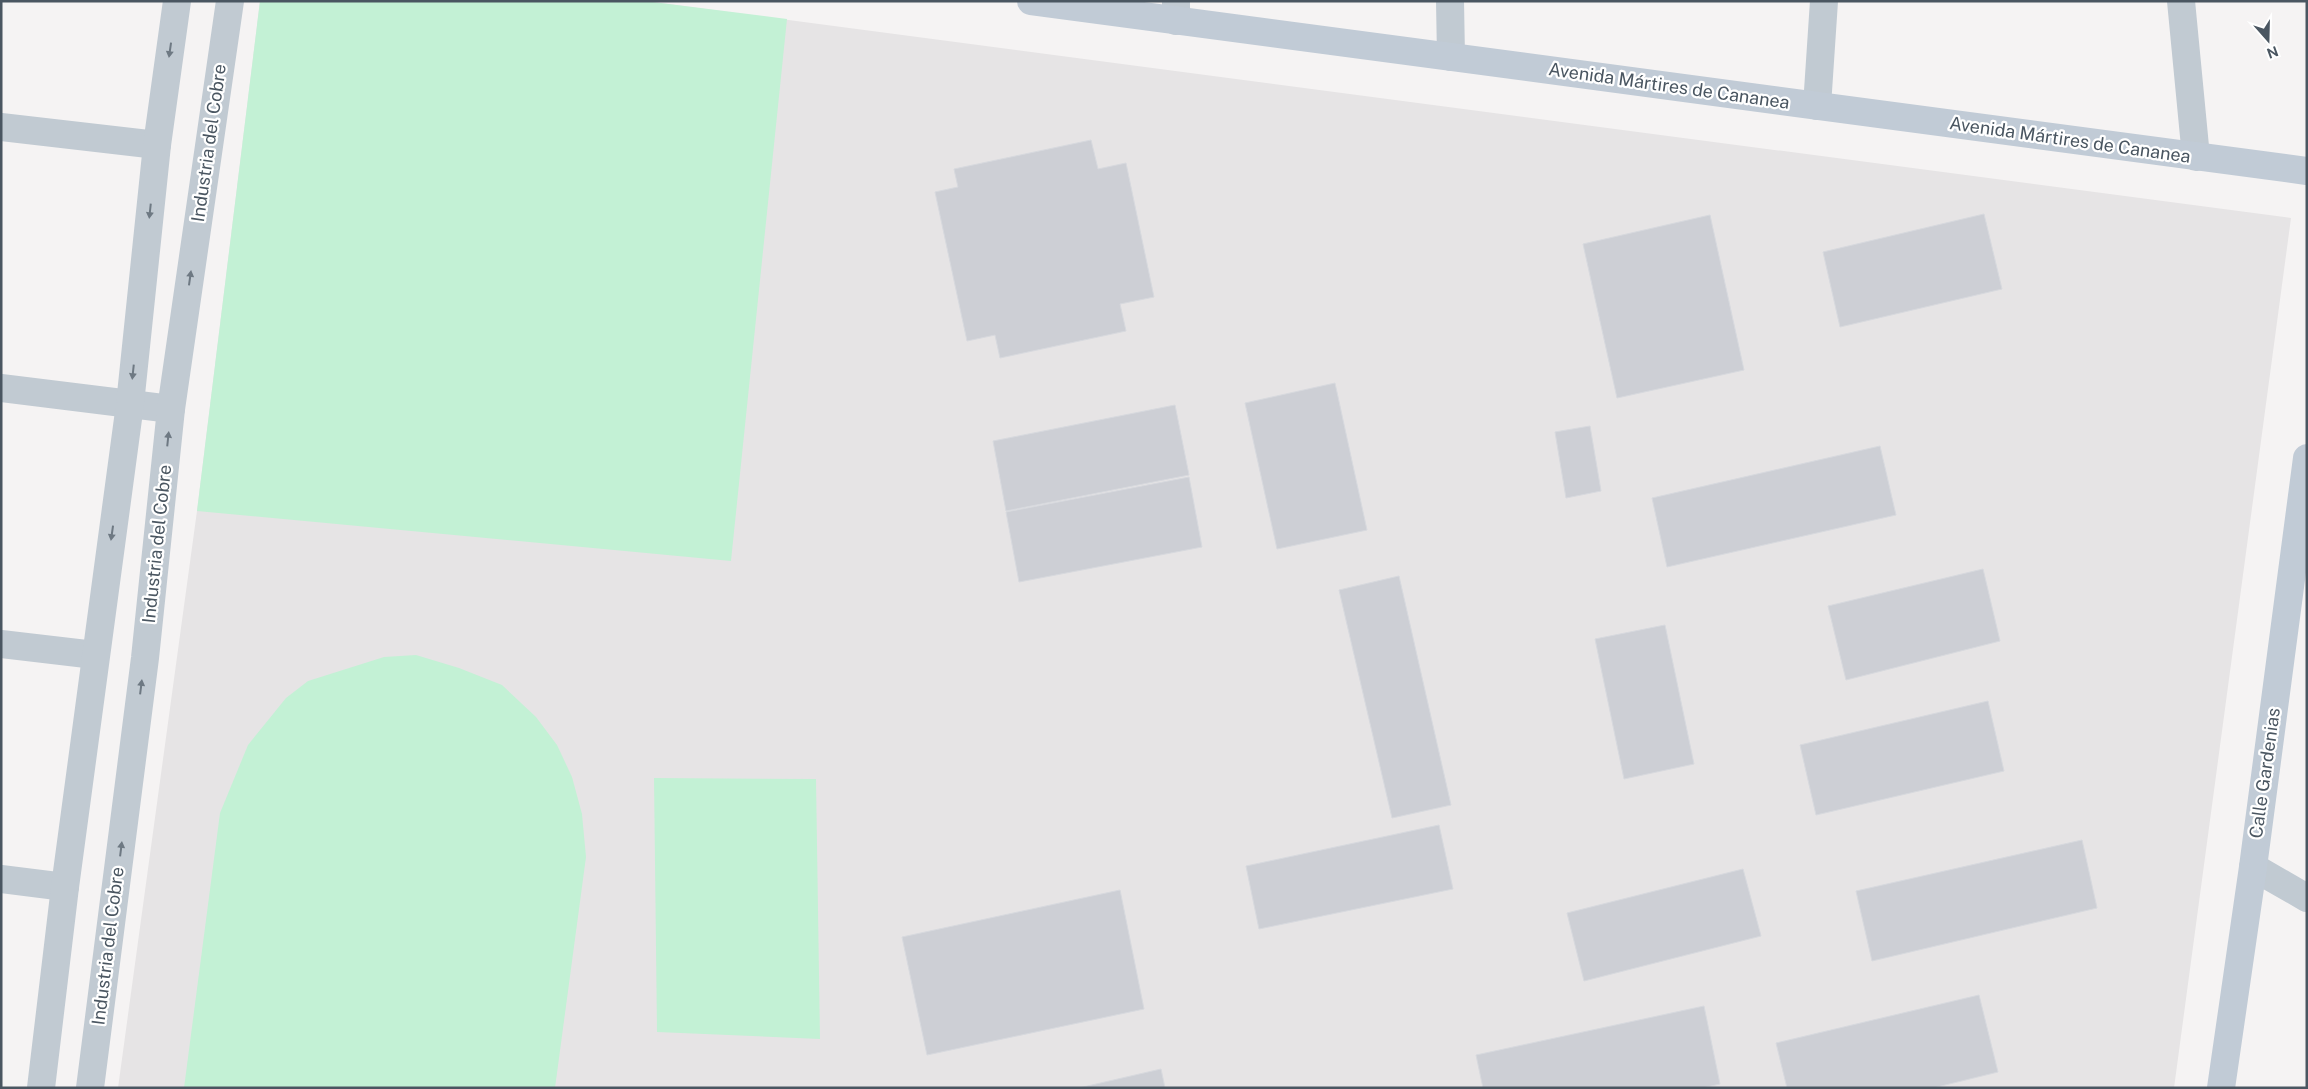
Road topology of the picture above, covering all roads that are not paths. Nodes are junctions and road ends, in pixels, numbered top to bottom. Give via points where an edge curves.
1 (177, 1) edge
2 (230, 1) edge
3 (1031, 1) edge
4 (1450, 1) edge
5 (1824, 1) edge
6 (2181, 1) edge
7 (1176, 11) edge
8 (1451, 57) junction
9 (1817, 106) junction
10 (1, 127) edge
11 (157, 145) junction
12 (2196, 157) junction
13 (2307, 172) edge
14 (1, 388) edge
15 (130, 404) junction
16 (171, 409) junction
17 (2307, 458) edge
18 (1, 644) edge
19 (95, 655) junction
20 (2253, 867) junction
21 (1, 879) edge
22 (65, 887) junction
23 (2307, 898) edge
24 (41, 1088) edge
25 (90, 1088) edge
26 (2221, 1088) edge

1 -> 11 street
16 -> 2 street, Industria del Cobre
3 - 7 street, Avenida Mártires de Cananea
4 - 8 street
5 - 9 street
6 - 12 street
7 - 8 street, Avenida Mártires de Cananea
8 - 9 street, Avenida Mártires de Cananea
9 - 12 street, Avenida Mártires de Cananea
10 - 11 street
11 -> 15 street
12 - 13 street, Avenida Mártires de Cananea
14 - 15 street
15 - 16 street
15 -> 19 street
25 -> 16 street, Industria del Cobre via 145,658
17 - 20 street, Calle Gardenias
18 - 19 street
19 - 22 street
20 - 23 street
20 - 26 street, Calle Gardenias
21 - 22 street
22 - 24 street

